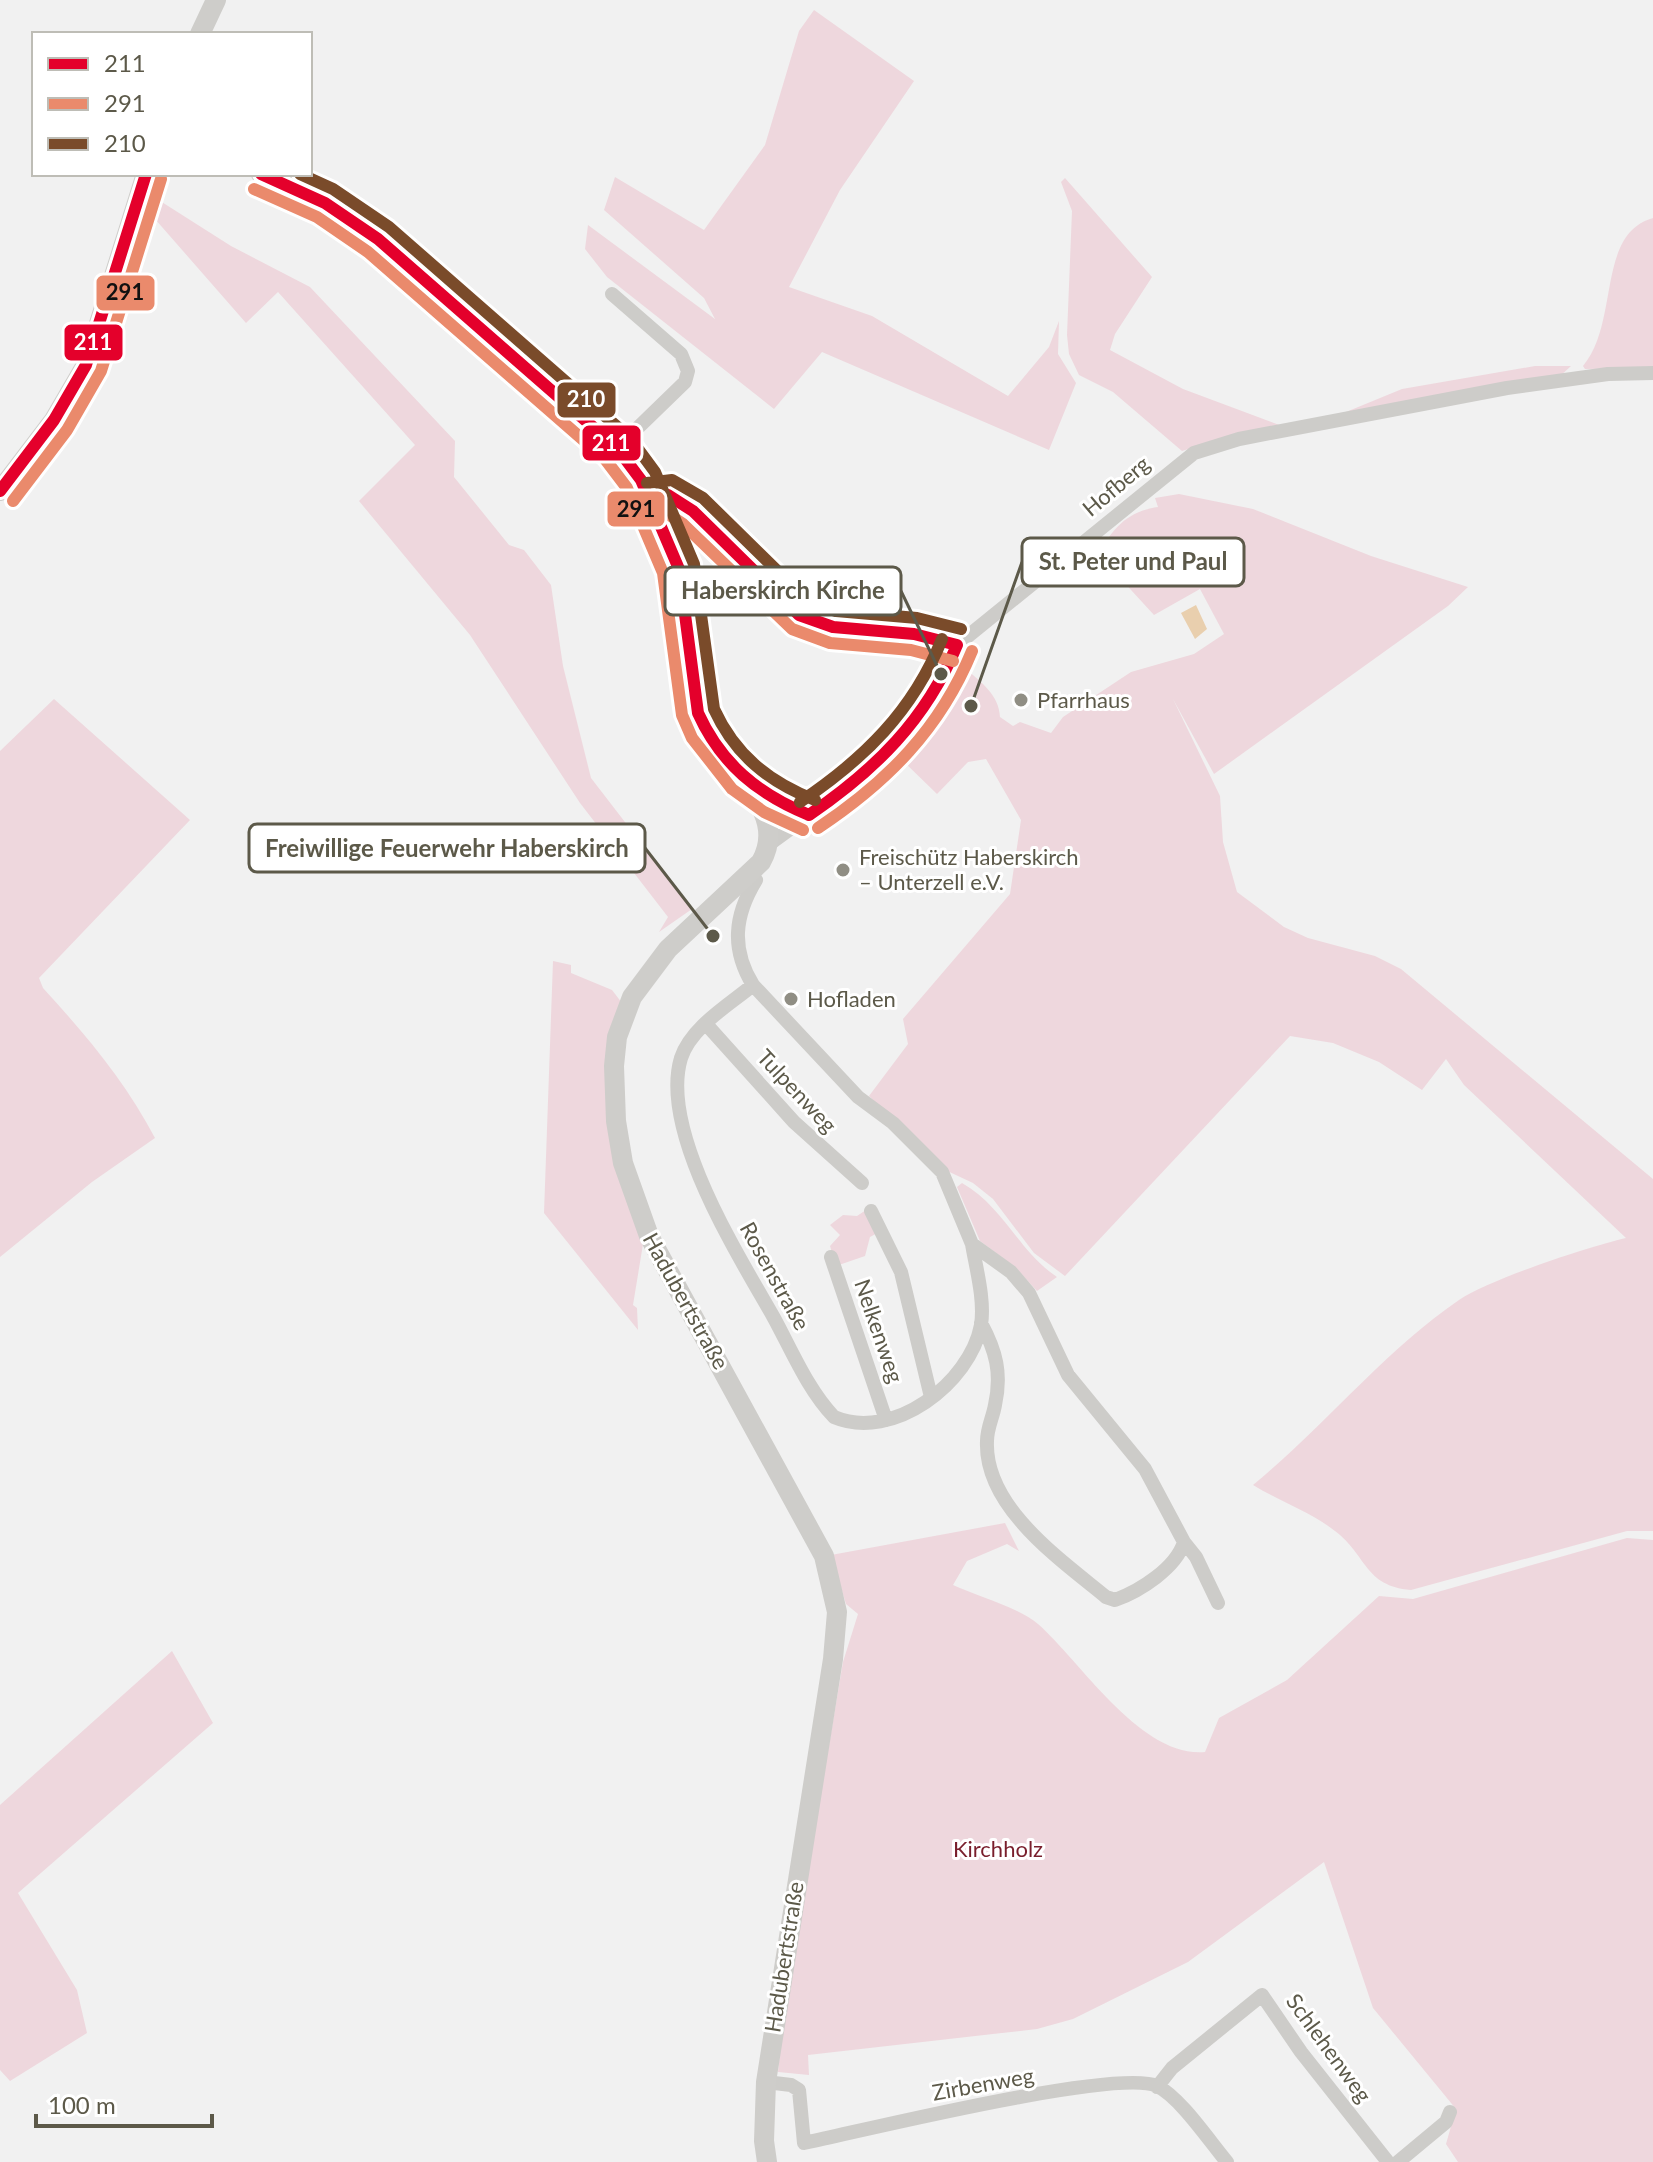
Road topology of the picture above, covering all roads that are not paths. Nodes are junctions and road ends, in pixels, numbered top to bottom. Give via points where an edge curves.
1 (216, 0) edge
2 (201, 32) edge
3 (145, 176) edge
4 (265, 176) edge
5 (612, 294) dead end
6 (1653, 373) edge
7 (617, 448) junction
8 (0, 491) edge
9 (650, 499) junction
10 (957, 645) junction
11 (767, 846) junction
12 (751, 874) junction
13 (753, 985) junction
14 (706, 1024) junction
15 (862, 1183) dead end
16 (871, 1211) dead end
17 (972, 1244) junction
18 (831, 1257) dead end
19 (981, 1323) junction
20 (931, 1397) junction
21 (886, 1420) junction
22 (1184, 1542) junction
23 (1218, 1603) dead end
24 (766, 2082) junction
25 (1157, 2087) junction
26 (1450, 2112) dead end
27 (767, 2162) edge
28 (1227, 2162) edge
29 (1388, 2162) edge
30 (1398, 2162) edge

1 - 2 street
3 - 8 street via 86,365 47,431
4 - 7 street via 325,203 378,239
5 - 7 street via 681,354 688,371 685,382
6 - 10 street, Hofberg via 1507,388 1239,439 1181,460
7 - 9 street
9 - 10 street via 668,495 693,511 799,615 833,627 914,634
9 - 11 street via 679,569 698,713 720,753 752,787 763,812
10 - 11 street via 925,713 889,753 842,794
11 - 12 street, Hadubertstraße
12 - 13 street, Rosenstraße via 756,880 738,918 736,938 740,964
12 - 24 street, Hadubertstraße via 650,971 626,1012 614,1066 623,1163 649,1236 814,1533 835,1595 833,1659
13 - 14 street, Rosenstraße
13 - 17 street, Rosenstraße via 858,1097 936,1165 952,1190
14 - 15 street, Tulpenweg via 794,1122
14 - 21 street, Rosenstraße via 690,1038 678,1078 687,1138 725,1233 829,1412 846,1422 869,1425
16 - 20 street via 901,1272
17 - 19 street, Rosenstraße
17 - 22 street via 1011,1272 1029,1293 1068,1375 1145,1469
18 - 21 street, Nelkenweg
19 - 20 street, Rosenstraße via 959,1372
19 - 22 street, Rosenstraße via 996,1350 999,1380 987,1449 1018,1520 1115,1600 1170,1565
20 - 21 street, Rosenstraße
22 - 23 street
24 - 25 street, Zirbenweg via 799,2090 804,2143 1077,2089 1130,2082
24 - 27 street, Hadubertstraße
25 - 28 street
25 - 29 street, Schlehenweg via 1172,2068 1262,1995
26 - 30 street via 1446,2122

